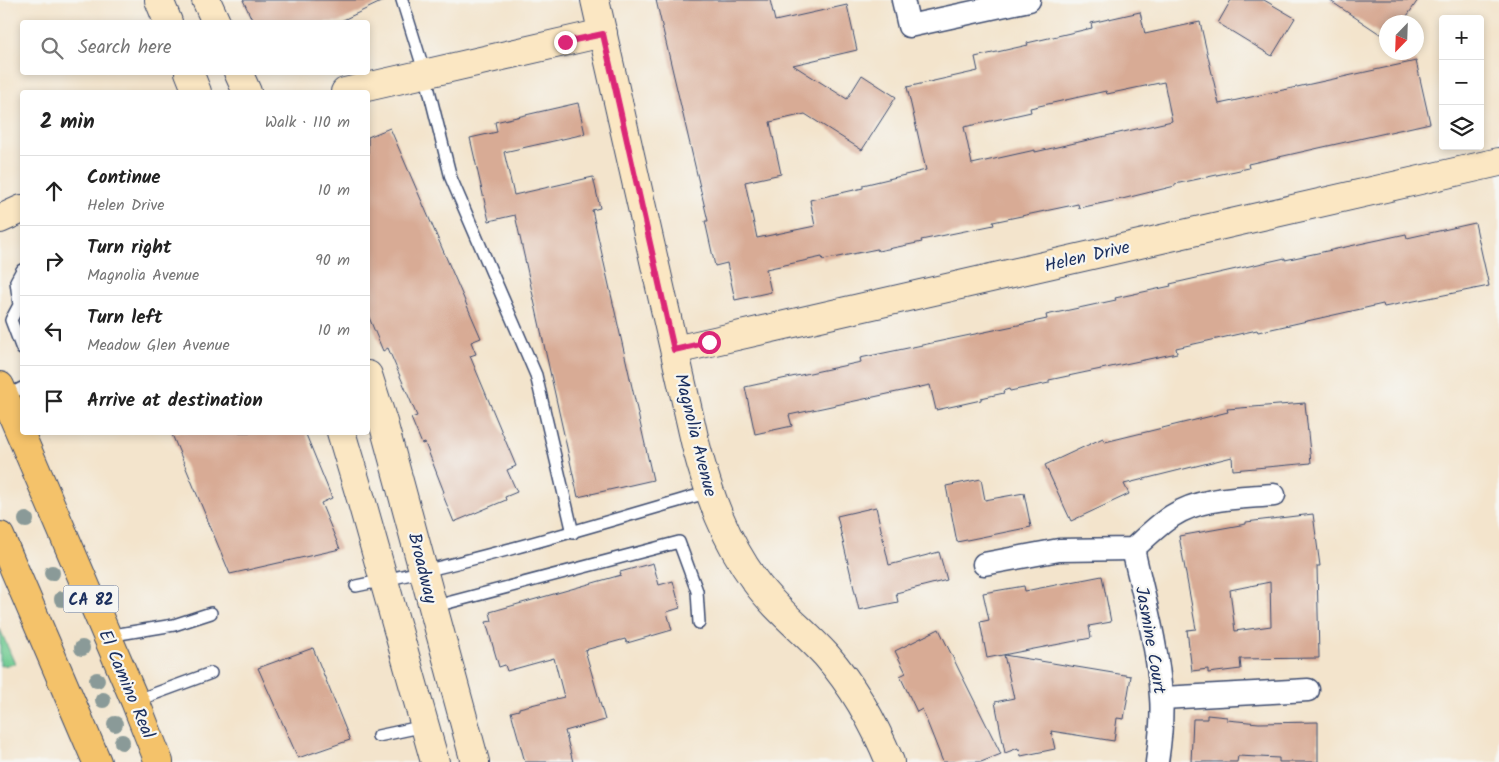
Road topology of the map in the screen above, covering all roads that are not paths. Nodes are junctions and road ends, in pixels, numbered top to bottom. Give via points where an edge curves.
1 (158, 0) edge
2 (206, 0) edge
3 (402, 0) edge
4 (595, 0) edge
5 (903, 0) edge
6 (1028, 0) edge
7 (167, 20) edge
8 (215, 20) edge
9 (603, 34) junction
10 (425, 74) junction
11 (190, 75) edge
12 (239, 75) edge
13 (196, 90) edge
14 (246, 90) edge
15 (354, 90) edge
16 (1499, 162) edge
17 (20, 210) edge
18 (0, 219) edge
19 (20, 274) edge
20 (5, 322) edge
21 (20, 346) edge
22 (674, 350) junction
23 (370, 381) edge
24 (9, 390) edge
25 (20, 415) edge
26 (28, 435) edge
27 (342, 435) edge
28 (709, 492) junction
29 (1274, 495) dead end
30 (573, 532) junction
31 (0, 536) edge
32 (1134, 549) junction
33 (984, 564) dead end
34 (424, 571) junction
35 (384, 580) junction
36 (356, 586) dead end
37 (432, 607) junction
38 (211, 612) dead end
39 (699, 623) dead end
40 (107, 636) junction
41 (210, 673) dead end
42 (1308, 690) dead end
43 (1162, 698) junction
44 (135, 701) junction
45 (425, 726) junction
46 (378, 736) dead end
47 (97, 762) edge
48 (159, 762) edge
49 (435, 762) edge
50 (475, 762) edge
51 (890, 762) edge
52 (1157, 762) edge

1 - 7 street
2 - 8 street
3 - 10 lane
4 - 9 street, Magnolia Avenue
5 - 6 street via 909,26
9 - 10 street
9 - 22 street, Magnolia Avenue
10 - 15 street
10 - 30 lane via 451,178 536,375
11 - 13 street
12 - 14 street
16 - 22 street, Helen Drive
17 - 18 street
19 - 20 lane via 16,281 19,305
20 - 21 lane
22 - 28 street, Magnolia Avenue
23 - 34 street, Broadway
24 - 25 main road, El Camino Real / CA 82
26 - 40 main road, El Camino Real / CA 82
27 - 35 street
28 - 30 lane
28 - 51 street, Magnolia Avenue via 727,536 755,581 825,655 853,690 878,732
29 - 32 street via 1200,504 1174,515
30 - 34 lane
31 - 47 main road
32 - 33 street via 1059,550
32 - 43 street, Jasmine Court
34 - 35 lane
34 - 37 street, Broadway
35 - 36 lane
35 - 45 street
37 - 39 lane via 679,542 698,591
37 - 50 street, Broadway
38 - 40 lane via 174,625
40 - 44 main road, El Camino Real / CA 82
41 - 44 lane
42 - 43 street
43 - 52 street, Jasmine Court
44 - 48 main road, El Camino Real / CA 82
45 - 46 lane
45 - 49 street

